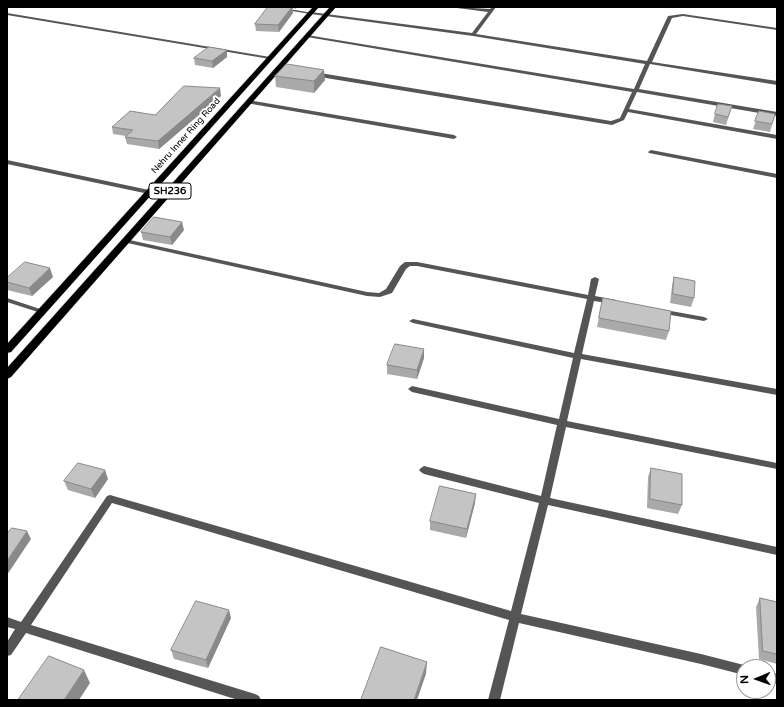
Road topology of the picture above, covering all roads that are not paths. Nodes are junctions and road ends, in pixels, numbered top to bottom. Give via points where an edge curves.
1 (268, 7) edge
2 (333, 7) edge
3 (457, 7) edge
4 (492, 9) edge
5 (313, 10) edge
6 (7, 14) edge
7 (326, 15) junction
8 (777, 29) edge
9 (473, 35) junction
10 (307, 36) junction
11 (270, 58) junction
12 (649, 63) junction
13 (309, 73) edge
14 (777, 84) edge
15 (635, 90) junction
16 (248, 102) junction
17 (626, 110) junction
18 (777, 114) edge
19 (454, 137) dead end
20 (777, 137) edge
21 (651, 152) dead end
22 (7, 162) edge
23 (777, 176) edge
24 (148, 192) junction
25 (125, 241) junction
26 (595, 279) dead end
27 (590, 298) junction
28 (7, 300) edge
29 (621, 304) edge
30 (651, 309) edge
31 (41, 311) junction
32 (704, 319) dead end
33 (413, 321) dead end
34 (7, 350) edge
35 (577, 356) junction
36 (7, 375) edge
37 (412, 389) dead end
38 (777, 392) edge
39 (562, 423) junction
40 (777, 466) edge
41 (424, 470) dead end
42 (544, 500) junction
43 (777, 551) edge
44 (515, 617) junction
45 (7, 622) edge
46 (23, 627) junction
47 (7, 651) edge
48 (736, 668) edge
49 (255, 700) edge
50 (494, 700) edge

1 - 5 lane
2 - 7 main road, SH236
3 - 4 street
4 - 9 street
5 - 7 street
5 - 11 main road, Nehru Inner Ring Road / SH236
6 - 11 lane
7 - 9 street
7 - 10 main road, SH236
8 - 12 street via 673,16 670,17
9 - 12 street
10 - 15 street
10 - 16 main road, SH236 via 282,69
11 - 24 main road, Nehru Inner Ring Road / SH236
12 - 14 street
12 - 15 street
13 - 17 street via 603,122 617,122 622,119
15 - 17 street
15 - 18 street
16 - 19 street
16 - 25 main road, SH236
17 - 20 street
21 - 23 street
22 - 24 street
24 - 31 main road, Nehru Inner Ring Road / SH236
25 - 27 street via 367,294 380,295 389,291 403,268 408,264 417,264
25 - 36 main road, SH236
26 - 27 street
27 - 29 street
27 - 35 street
28 - 31 lane
30 - 32 street
31 - 34 main road, Nehru Inner Ring Road / SH236
33 - 35 street
35 - 38 street
35 - 39 street
37 - 39 street
39 - 40 street
39 - 42 street
41 - 42 street
42 - 43 street
42 - 44 street
44 - 46 street via 110,499
44 - 48 street
44 - 50 street
45 - 46 street
46 - 47 street
46 - 49 street

